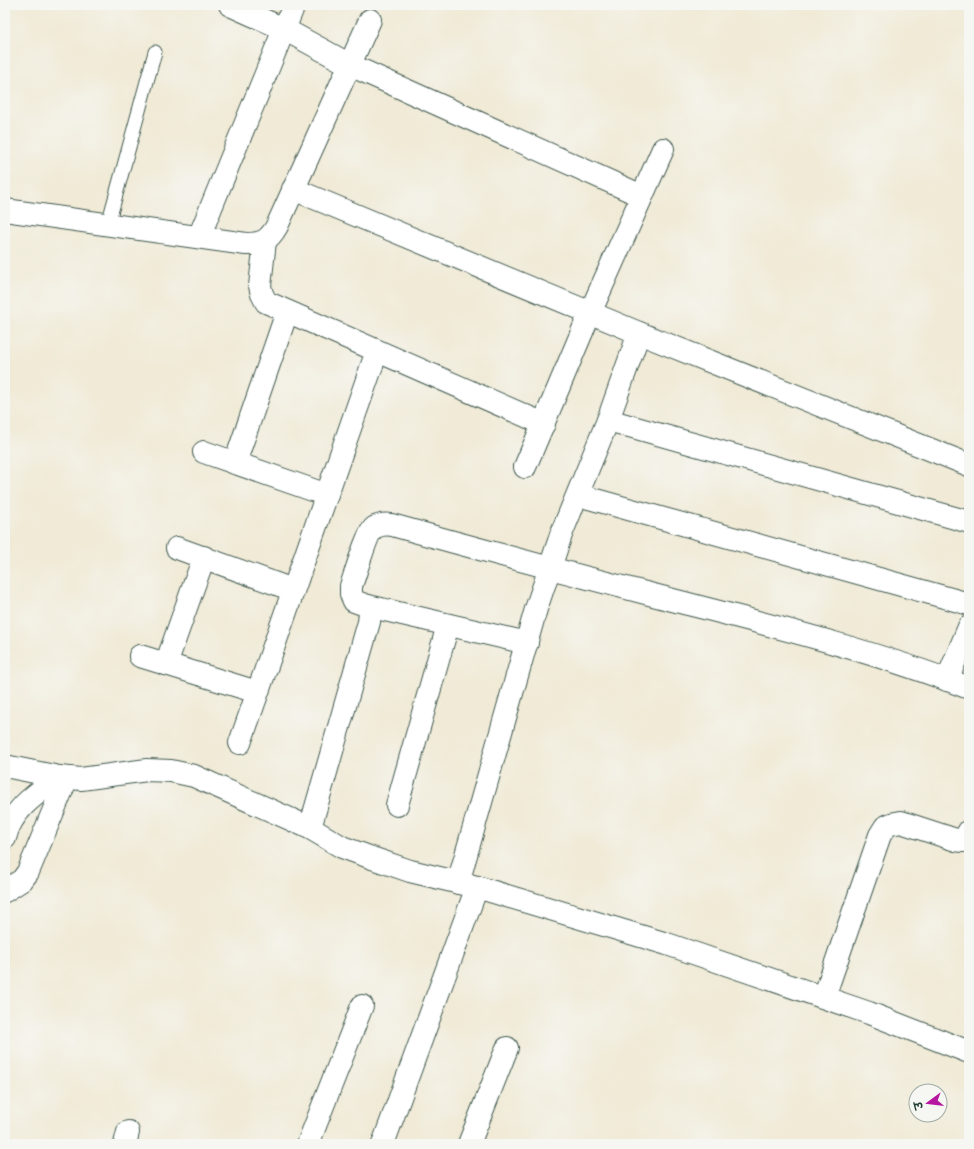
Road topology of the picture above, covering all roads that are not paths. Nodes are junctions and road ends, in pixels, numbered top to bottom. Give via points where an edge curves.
1 (230, 5) edge
2 (294, 5) edge
3 (370, 20) dead end
4 (284, 29) junction
5 (155, 52) dead end
6 (350, 65) junction
7 (663, 149) dead end
8 (293, 189) junction
9 (642, 196) junction
10 (5, 210) edge
11 (108, 224) junction
12 (199, 237) junction
13 (265, 241) junction
14 (287, 312) junction
15 (590, 313) junction
16 (639, 333) junction
17 (377, 351) junction
18 (608, 420) junction
19 (544, 424) junction
20 (204, 452) dead end
21 (235, 463) junction
22 (969, 465) edge
23 (525, 467) dead end
24 (327, 495) junction
25 (578, 495) junction
26 (969, 522) edge
27 (177, 548) dead end
28 (204, 557) junction
29 (549, 568) junction
30 (293, 590) junction
31 (969, 604) edge
32 (368, 606) junction
33 (448, 625) junction
34 (969, 627) edge
35 (527, 643) junction
36 (140, 656) dead end
37 (166, 664) junction
38 (947, 680) junction
39 (969, 688) edge
40 (257, 692) junction
41 (240, 743) dead end
42 (5, 766) edge
43 (63, 778) junction
44 (397, 805) dead end
45 (310, 828) junction
46 (969, 831) edge
47 (5, 838) edge
48 (467, 885) junction
49 (5, 891) edge
50 (824, 997) junction
51 (362, 1006) dead end
52 (507, 1048) dead end
53 (969, 1052) edge
54 (308, 1144) edge
55 (384, 1144) edge
56 (469, 1144) edge

1 - 4 street
2 - 4 street
3 - 6 street
4 - 6 street
4 - 12 street
5 - 11 lane
6 - 8 street
6 - 9 street
7 - 9 street
8 - 13 street via 272,235
8 - 15 street
9 - 15 street
10 - 11 street
11 - 12 street
12 - 13 street via 246,244
13 - 14 street via 260,286 262,294 266,302
14 - 17 street
14 - 21 street
15 - 16 street
15 - 19 street
16 - 18 street
16 - 22 street
17 - 19 street
17 - 24 street
18 - 25 street
18 - 26 street
19 - 23 street
20 - 21 street
21 - 24 street
24 - 30 street
25 - 29 street
25 - 31 street
27 - 28 street
28 - 30 street
28 - 37 street
29 - 32 street via 382,524 373,529 351,586 354,601
29 - 35 street
29 - 38 street via 841,645
30 - 40 street
32 - 33 street
32 - 45 street via 370,622
33 - 35 street
33 - 44 street
34 - 38 street
35 - 48 street
36 - 37 street
37 - 40 street
38 - 39 street
40 - 41 street
42 - 43 street
43 - 45 street via 81,779 147,770 194,776
43 - 47 street via 26,802 9,825
43 - 49 street via 28,872 22,880
45 - 48 street via 342,847 372,858 410,871
46 - 50 street via 963,841 901,822 885,827 880,835
48 - 50 street via 667,944
48 - 55 street
50 - 53 street
51 - 54 street
52 - 56 street

